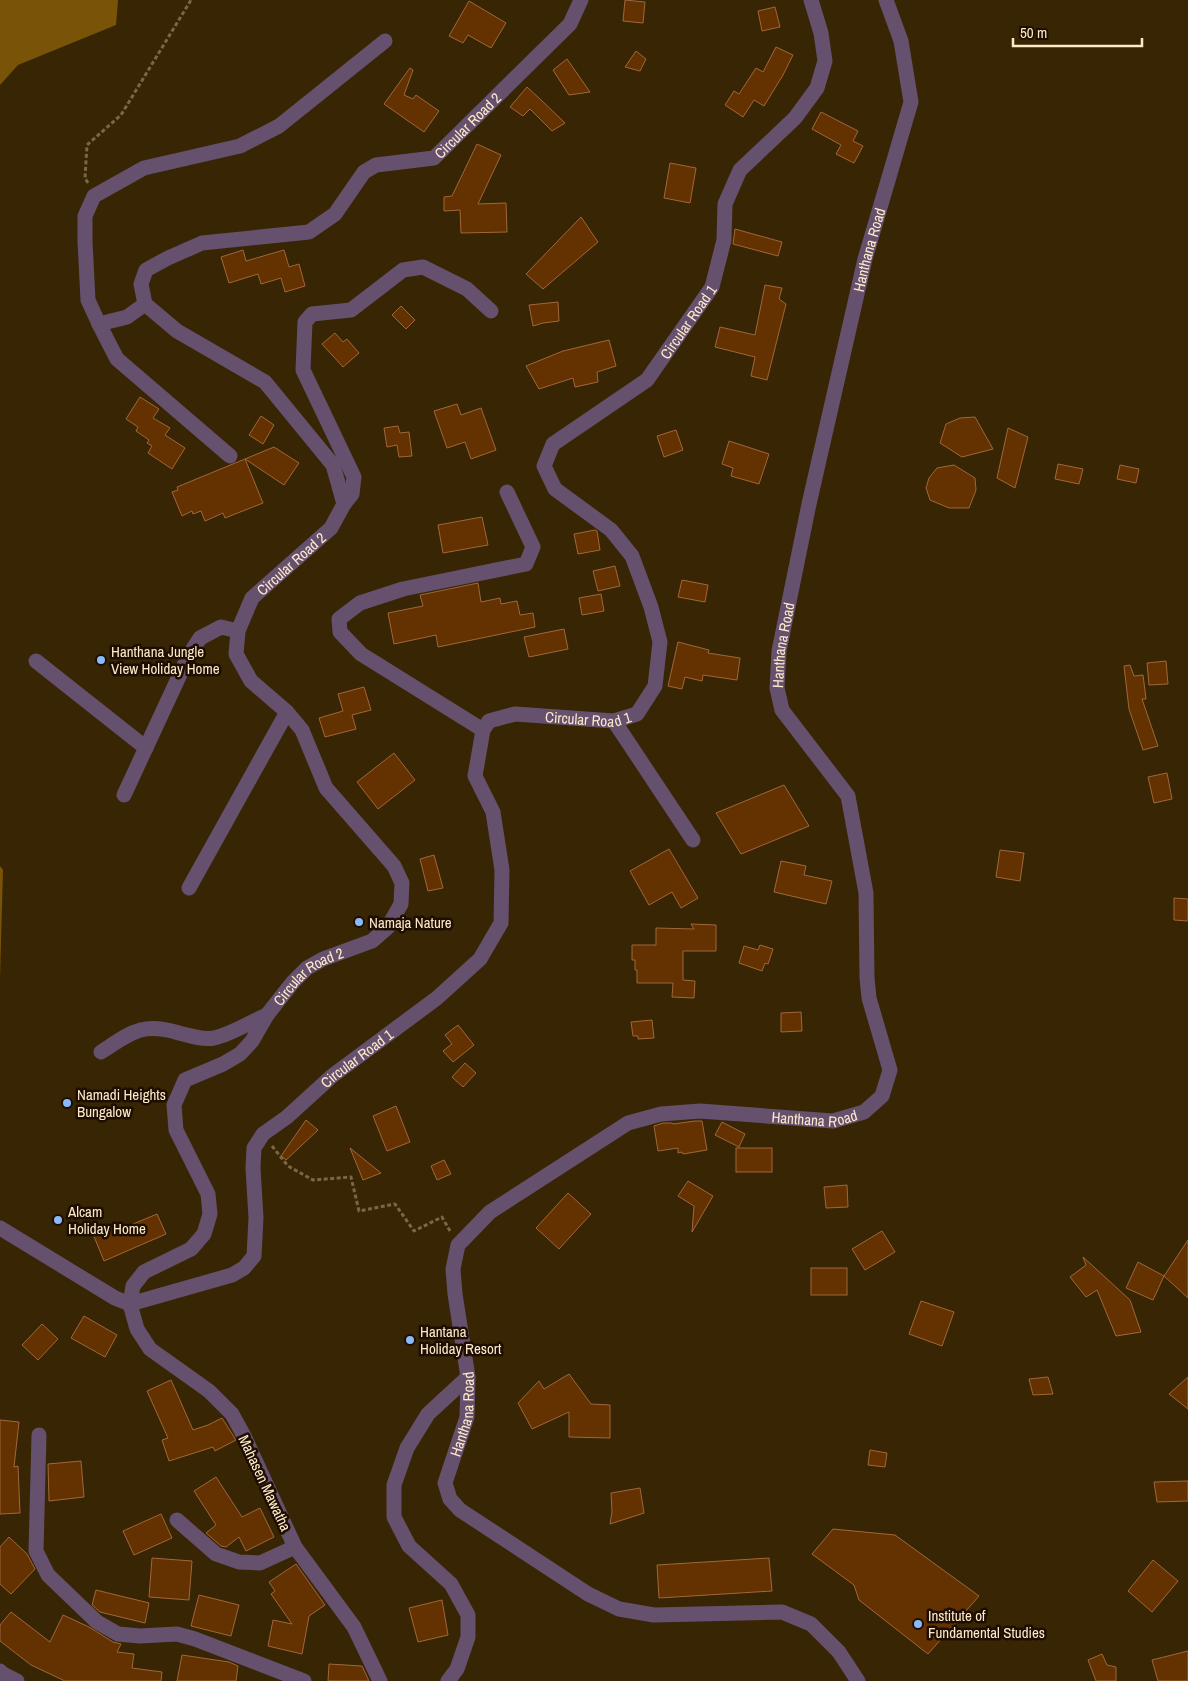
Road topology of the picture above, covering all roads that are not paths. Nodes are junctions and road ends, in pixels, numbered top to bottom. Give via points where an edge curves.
1 (581, 0) edge
2 (811, 0) edge
3 (886, 0) edge
4 (385, 41) dead end
5 (145, 304) junction
6 (491, 311) dead end
7 (100, 324) junction
8 (230, 456) dead end
9 (507, 492) dead end
10 (344, 504) junction
11 (238, 631) junction
12 (36, 661) dead end
13 (287, 712) junction
14 (614, 721) junction
15 (483, 730) junction
16 (146, 748) junction
17 (124, 795) dead end
18 (693, 840) dead end
19 (189, 888) dead end
20 (267, 1015) junction
21 (101, 1052) dead end
22 (0, 1228) edge
23 (130, 1304) junction
24 (468, 1378) junction
25 (39, 1435) dead end
26 (177, 1520) dead end
27 (295, 1547) junction
28 (0, 1671) edge
29 (17, 1681) edge
30 (304, 1681) edge
31 (380, 1681) edge
32 (448, 1681) edge
33 (858, 1681) edge

1 - 5 street, Circular Road 2 via 570,24 434,158 376,164 364,172 335,214 309,232 202,243 168,258 146,270 140,284
2 - 14 street, Circular Road 1 via 825,61 817,88 795,118 740,170 725,204 724,240 712,287 647,380 553,444 544,466 555,489 612,530 632,556 651,607 660,642 655,686 637,714
3 - 24 street, Hanthana Road via 902,41 911,102 866,259 811,494 778,651 777,688 782,710 848,796 866,893 869,998 890,1070 882,1096 864,1112 833,1121 700,1111 660,1114 628,1123 490,1212 458,1245 453,1269
4 - 7 street via 280,126 240,146 144,168 94,196 85,216 85,242 88,300
5 - 7 street via 127,317
5 - 10 street via 177,331 265,382 333,465
6 - 10 street, Circular Road 2 via 466,289 423,267 403,270 351,310 312,314 305,322 303,370 354,477 352,494
7 - 8 street via 117,359
9 - 15 street via 533,547 526,564 403,589 360,603 339,619 340,632 361,654
10 - 11 street, Circular Road 2 via 331,528 252,598
11 - 13 street, Circular Road 2 via 236,654 251,681
11 - 16 street via 221,627 200,638
12 - 16 street
13 - 19 street
13 - 20 street, Circular Road 2 via 302,730 326,788 394,866 402,884 401,904 388,927 372,941 307,968
14 - 15 street, Circular Road 1 via 515,714 489,721
14 - 18 street
15 - 23 street, Circular Road 1 via 475,776 493,812 502,870 501,923 480,959 437,998 332,1076 263,1134 254,1148 254,1256 244,1268 232,1275
16 - 17 street
20 - 21 street via 214,1038 149,1028 132,1032
20 - 23 street, Circular Road 2 via 240,1054 185,1080 174,1105 176,1130 208,1194 210,1214 204,1234 191,1249 144,1272 133,1286
22 - 23 street
23 - 27 street, Mahasen Mawatha via 137,1329 150,1349 209,1392 232,1414
24 - 32 street via 428,1414 407,1448 394,1485 394,1517 409,1546 451,1584 468,1615 468,1637 457,1669
24 - 33 street, Hanthana Road via 467,1416 445,1483 450,1499 460,1510 588,1594 619,1609 654,1615 782,1612 811,1624 839,1652
25 - 30 street via 36,1551 48,1575 76,1603 97,1622 118,1634 177,1634
26 - 27 street via 216,1554 239,1562 260,1563
27 - 31 street, Mahasen Mawatha via 354,1627
28 - 29 street

